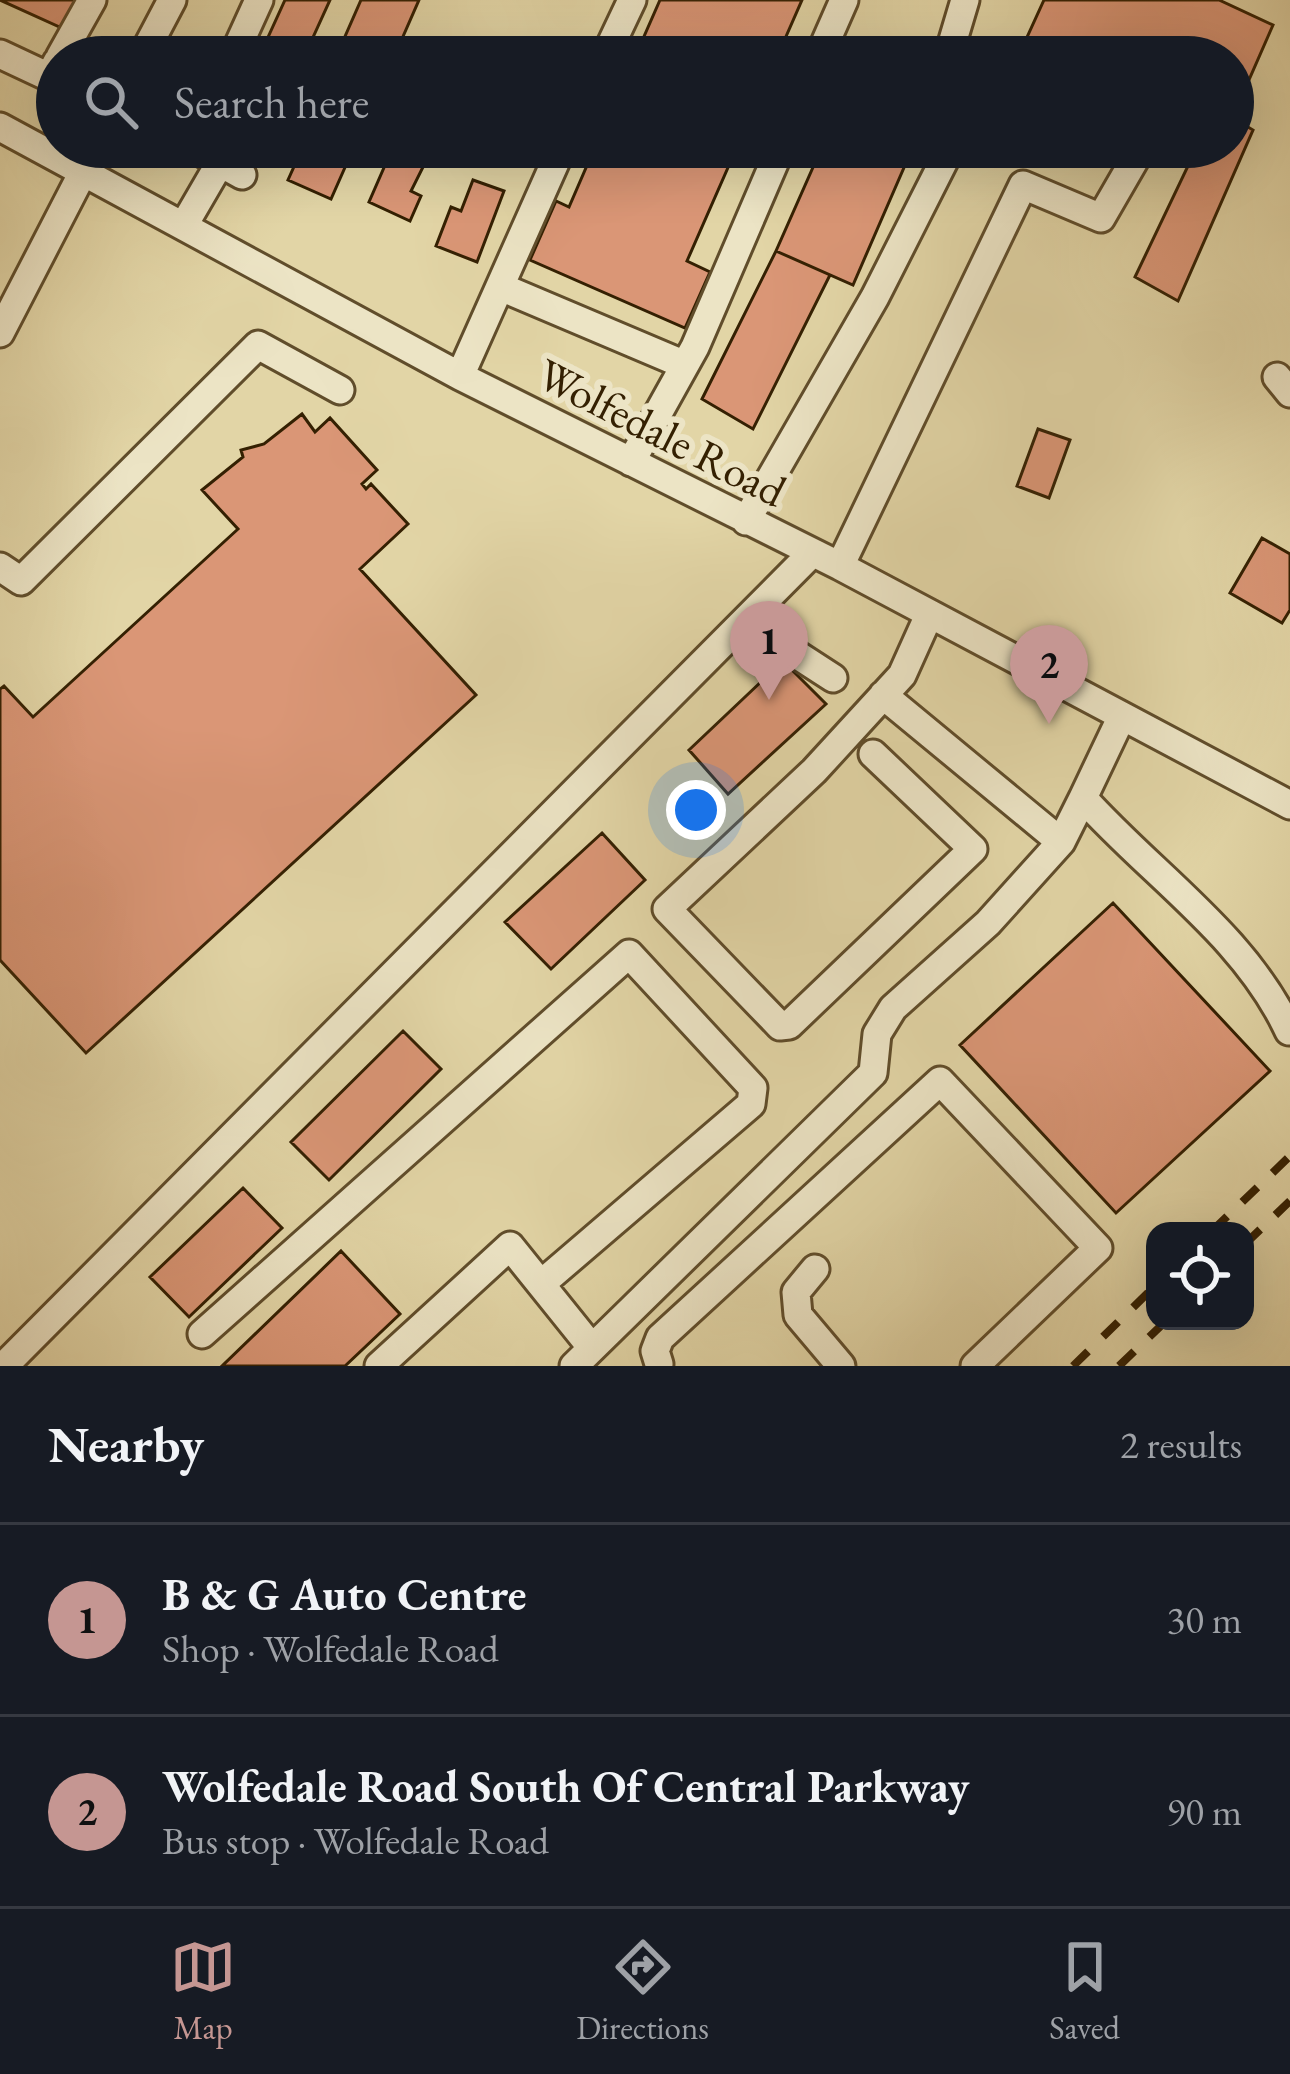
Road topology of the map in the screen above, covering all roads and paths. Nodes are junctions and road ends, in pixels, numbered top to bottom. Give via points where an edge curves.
1 (92, 0) edge
2 (172, 0) edge
3 (259, 0) edge
4 (632, 0) edge
5 (844, 0) edge
6 (965, 0) edge
7 (71, 36) edge
8 (153, 36) edge
9 (243, 36) edge
10 (615, 36) edge
11 (828, 36) edge
12 (954, 36) edge
13 (0, 54) edge
14 (36, 70) edge
15 (0, 127) edge
16 (36, 140) edge
17 (85, 168) edge
18 (103, 168) edge
19 (229, 168) edge
20 (553, 168) edge
21 (772, 168) edge
22 (940, 168) edge
23 (1130, 168) edge
24 (184, 225) junction
25 (502, 288) junction
26 (0, 333) edge
27 (686, 365) junction
28 (460, 376) junction
29 (340, 390) dead end
30 (631, 462) junction
31 (746, 521) junction
32 (810, 555) junction
33 (840, 566) junction
34 (10, 574) edge
35 (0, 602) edge
36 (929, 615) junction
37 (745, 621) junction
38 (833, 678) dead end
39 (884, 695) junction
40 (1122, 716) junction
41 (873, 754) dead end
42 (1083, 798) junction
43 (1290, 805) edge
44 (1061, 842) junction
45 (1289, 1031) edge
46 (815, 1269) dead end
47 (541, 1284) junction
48 (202, 1334) dead end
49 (583, 1357) edge
50 (658, 1365) edge
51 (4, 1366) edge
52 (379, 1366) edge
53 (841, 1366) edge
54 (975, 1366) edge

1 - 7 street
2 - 8 street
3 - 9 street
4 - 10 street
5 - 11 street
6 - 12 street
13 - 14 street
15 - 16 street, Wolfedale Road
17 - 26 street
18 - 24 street, Wolfedale Road
19 - 24 street
20 - 25 street
21 - 27 street
22 - 31 street
23 - 33 street via 1102,218 1023,185
24 - 28 street, Wolfedale Road
25 - 27 street
25 - 28 street
27 - 30 street
28 - 30 street, Wolfedale Road
29 - 34 street via 257,345
30 - 31 street, Wolfedale Road
31 - 32 street, Wolfedale Road
32 - 33 street, Wolfedale Road
32 - 37 street
33 - 36 street, Wolfedale Road
34 - 35 street
36 - 39 street
36 - 40 street, Wolfedale Road
37 - 38 street
37 - 51 street
39 - 41 street via 667,909 780,1026 973,849
39 - 44 street
40 - 42 street
40 - 43 street, Wolfedale Road
42 - 44 street
42 - 45 street via 1251,962
44 - 49 street via 988,923 892,1008 877,1034 873,1072
46 - 53 street via 796,1292 798,1315
47 - 48 street via 751,1105 753,1088 629,954
47 - 49 street
47 - 52 street via 510,1246
50 - 54 street via 660,1338 940,1081 1098,1248

